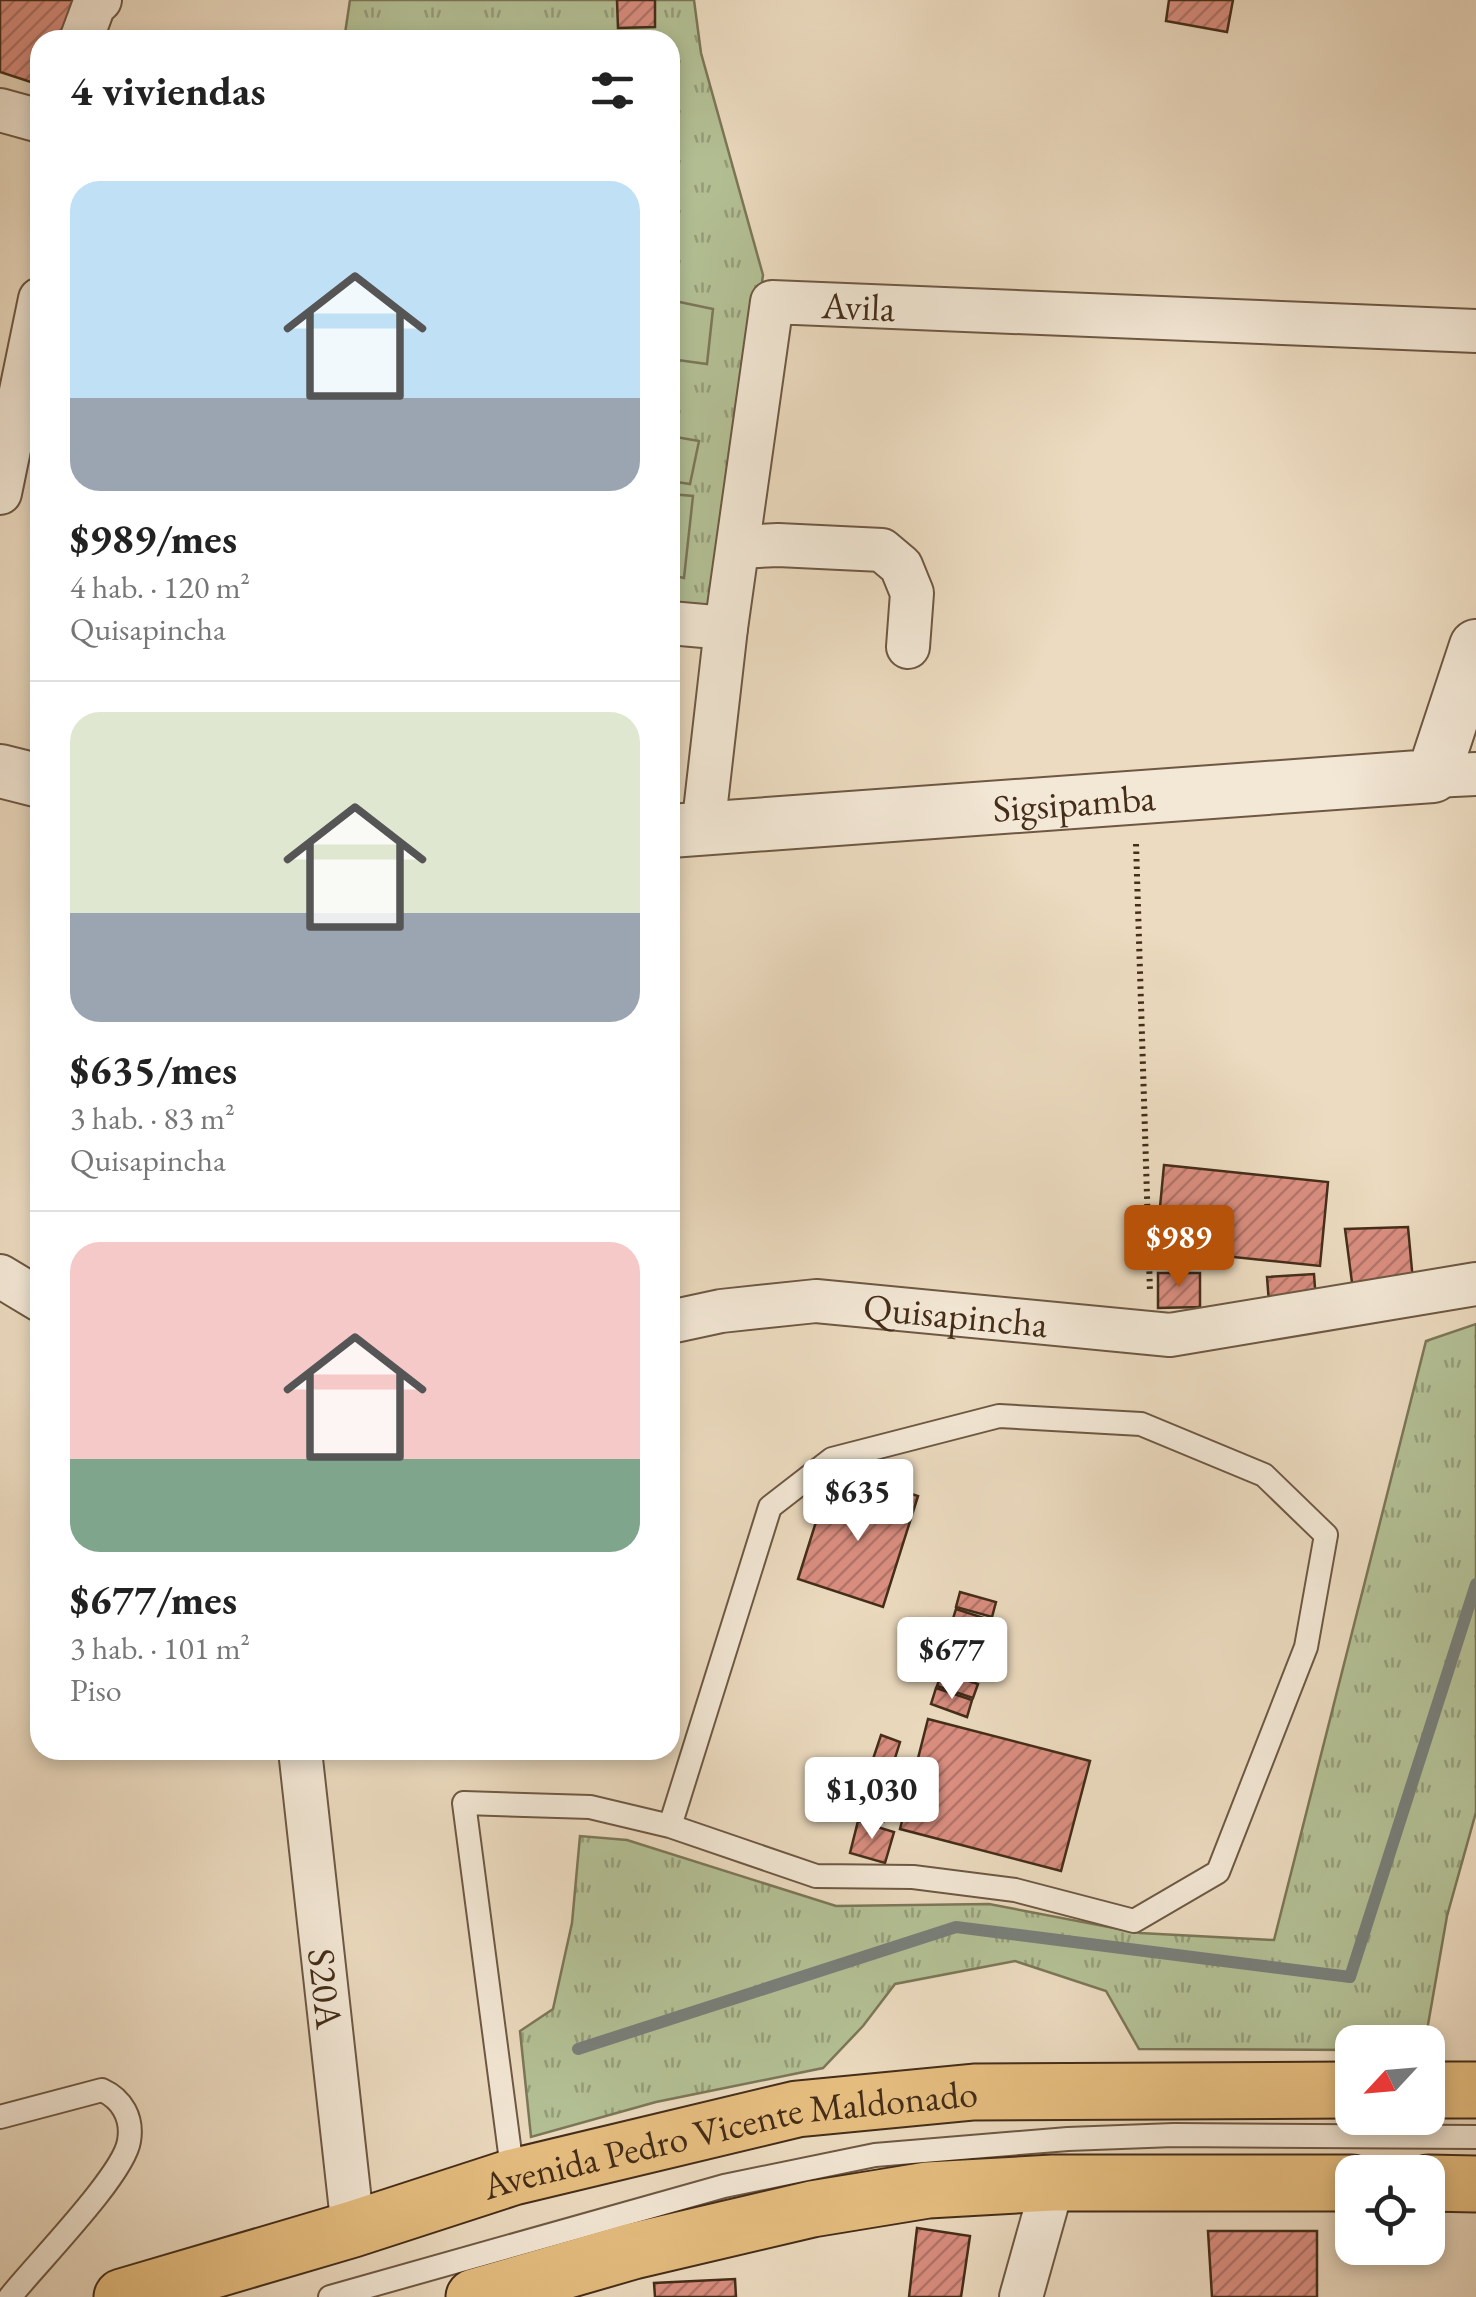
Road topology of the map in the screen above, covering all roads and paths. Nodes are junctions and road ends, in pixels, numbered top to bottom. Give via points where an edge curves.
1 (100, 0) edge
2 (85, 30) edge
3 (0, 110) edge
4 (30, 118) edge
5 (1476, 331) edge
6 (30, 347) edge
7 (0, 492) edge
8 (738, 547) junction
9 (680, 623) edge
10 (726, 628) junction
11 (1476, 646) edge
12 (908, 647) dead end
13 (0, 771) edge
14 (1455, 775) edge
15 (30, 778) edge
16 (1135, 798) junction
17 (686, 830) edge
18 (0, 1276) edge
19 (1476, 1284) edge
20 (30, 1294) edge
21 (680, 1320) edge
22 (1152, 1333) junction
23 (301, 1760) edge
24 (670, 1826) junction
25 (1335, 2090) edge
26 (1445, 2090) edge
27 (1476, 2090) edge
28 (1335, 2108) edge
29 (1445, 2109) edge
30 (1476, 2109) edge
31 (0, 2117) edge
32 (1476, 2138) edge
33 (513, 2177) junction
34 (1335, 2182) edge
35 (1052, 2183) junction
36 (1445, 2183) edge
37 (1476, 2184) edge
38 (353, 2229) junction
39 (223, 2292) dead end
40 (10, 2297) edge
41 (122, 2297) edge
42 (330, 2297) edge
43 (474, 2297) edge
44 (1021, 2297) edge

1 - 2 street
3 - 4 street
5 - 8 street, Avila via 772,302
6 - 7 street
8 - 10 street, Avila
8 - 12 street via 882,550 902,566 912,593
9 - 10 street
10 - 17 street, Avila
11 - 14 street
13 - 15 street
14 - 16 street, Sigsipamba
16 - 17 street, Sigsipamba
16 - 22 path
18 - 20 street
19 - 22 street, Quisapincha
21 - 22 street, Quisapincha via 816,1301
23 - 38 street, S20A
24 - 24 lane via 770,1507 832,1459 999,1416 1140,1424 1264,1475 1326,1535 1306,1647 1218,1872 1134,1921 1014,1890 816,1876
24 - 33 lane via 590,1807 464,1803
25 - 33 main road, Avenida Pedro Vicente Maldonado via 974,2092 797,2109
26 - 27 main road
28 - 39 lane via 1024,2108 682,2151 510,2198
29 - 30 lane
31 - 40 lane via 102,2090 115,2096 130,2125 129,2144 113,2175
32 - 42 lane via 1138,2136 875,2155 724,2186
33 - 38 main road, Avenida Pedro Vicente Maldonado
34 - 35 main road
35 - 43 main road via 928,2190 812,2209
35 - 44 street
36 - 37 main road
38 - 41 main road, Avenida Pedro Vicente Maldonado

